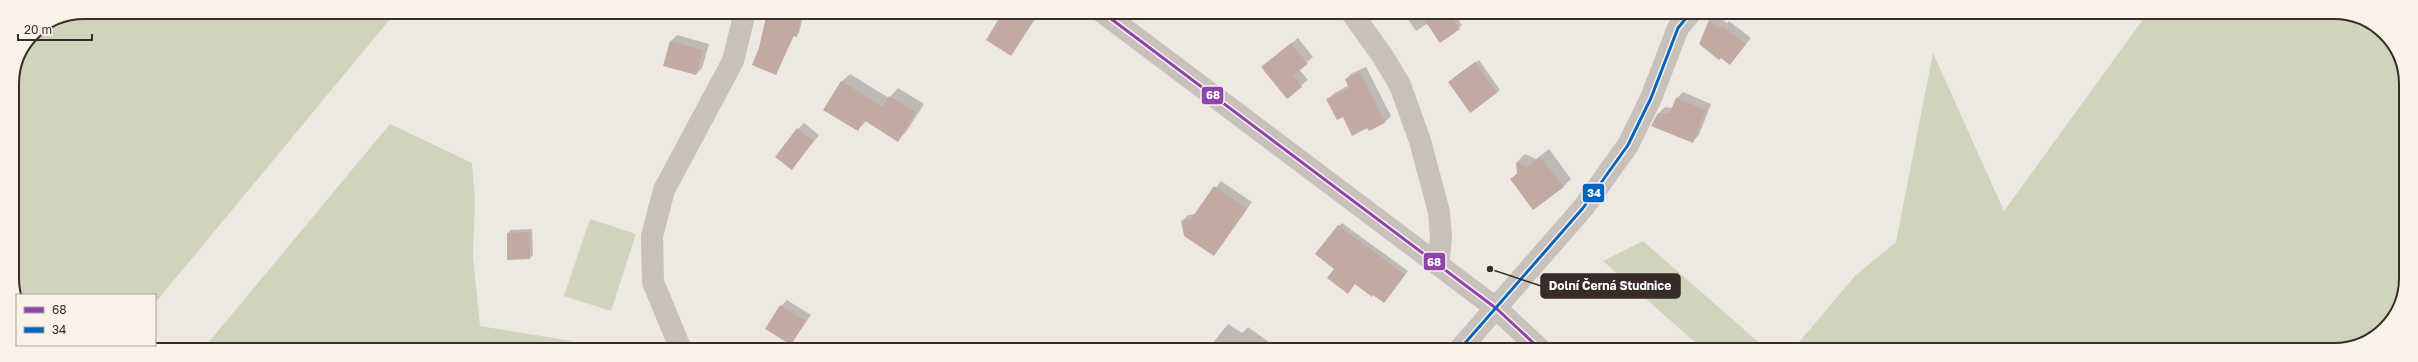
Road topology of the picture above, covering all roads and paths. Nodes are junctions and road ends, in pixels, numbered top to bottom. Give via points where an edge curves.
1 (743, 19) edge
2 (1111, 19) edge
3 (1356, 19) edge
4 (1685, 19) edge
5 (1438, 265) junction
6 (1497, 309) junction
7 (677, 343) edge
8 (1465, 343) edge
9 (1533, 343) edge

1 - 7 street via 733,61 664,190 652,236 653,282
2 - 5 street
3 - 5 street via 1400,85 1420,141 1439,212 1441,238
4 - 6 street via 1678,28 1628,145 1583,208
5 - 6 street
6 - 8 street
6 - 9 street

